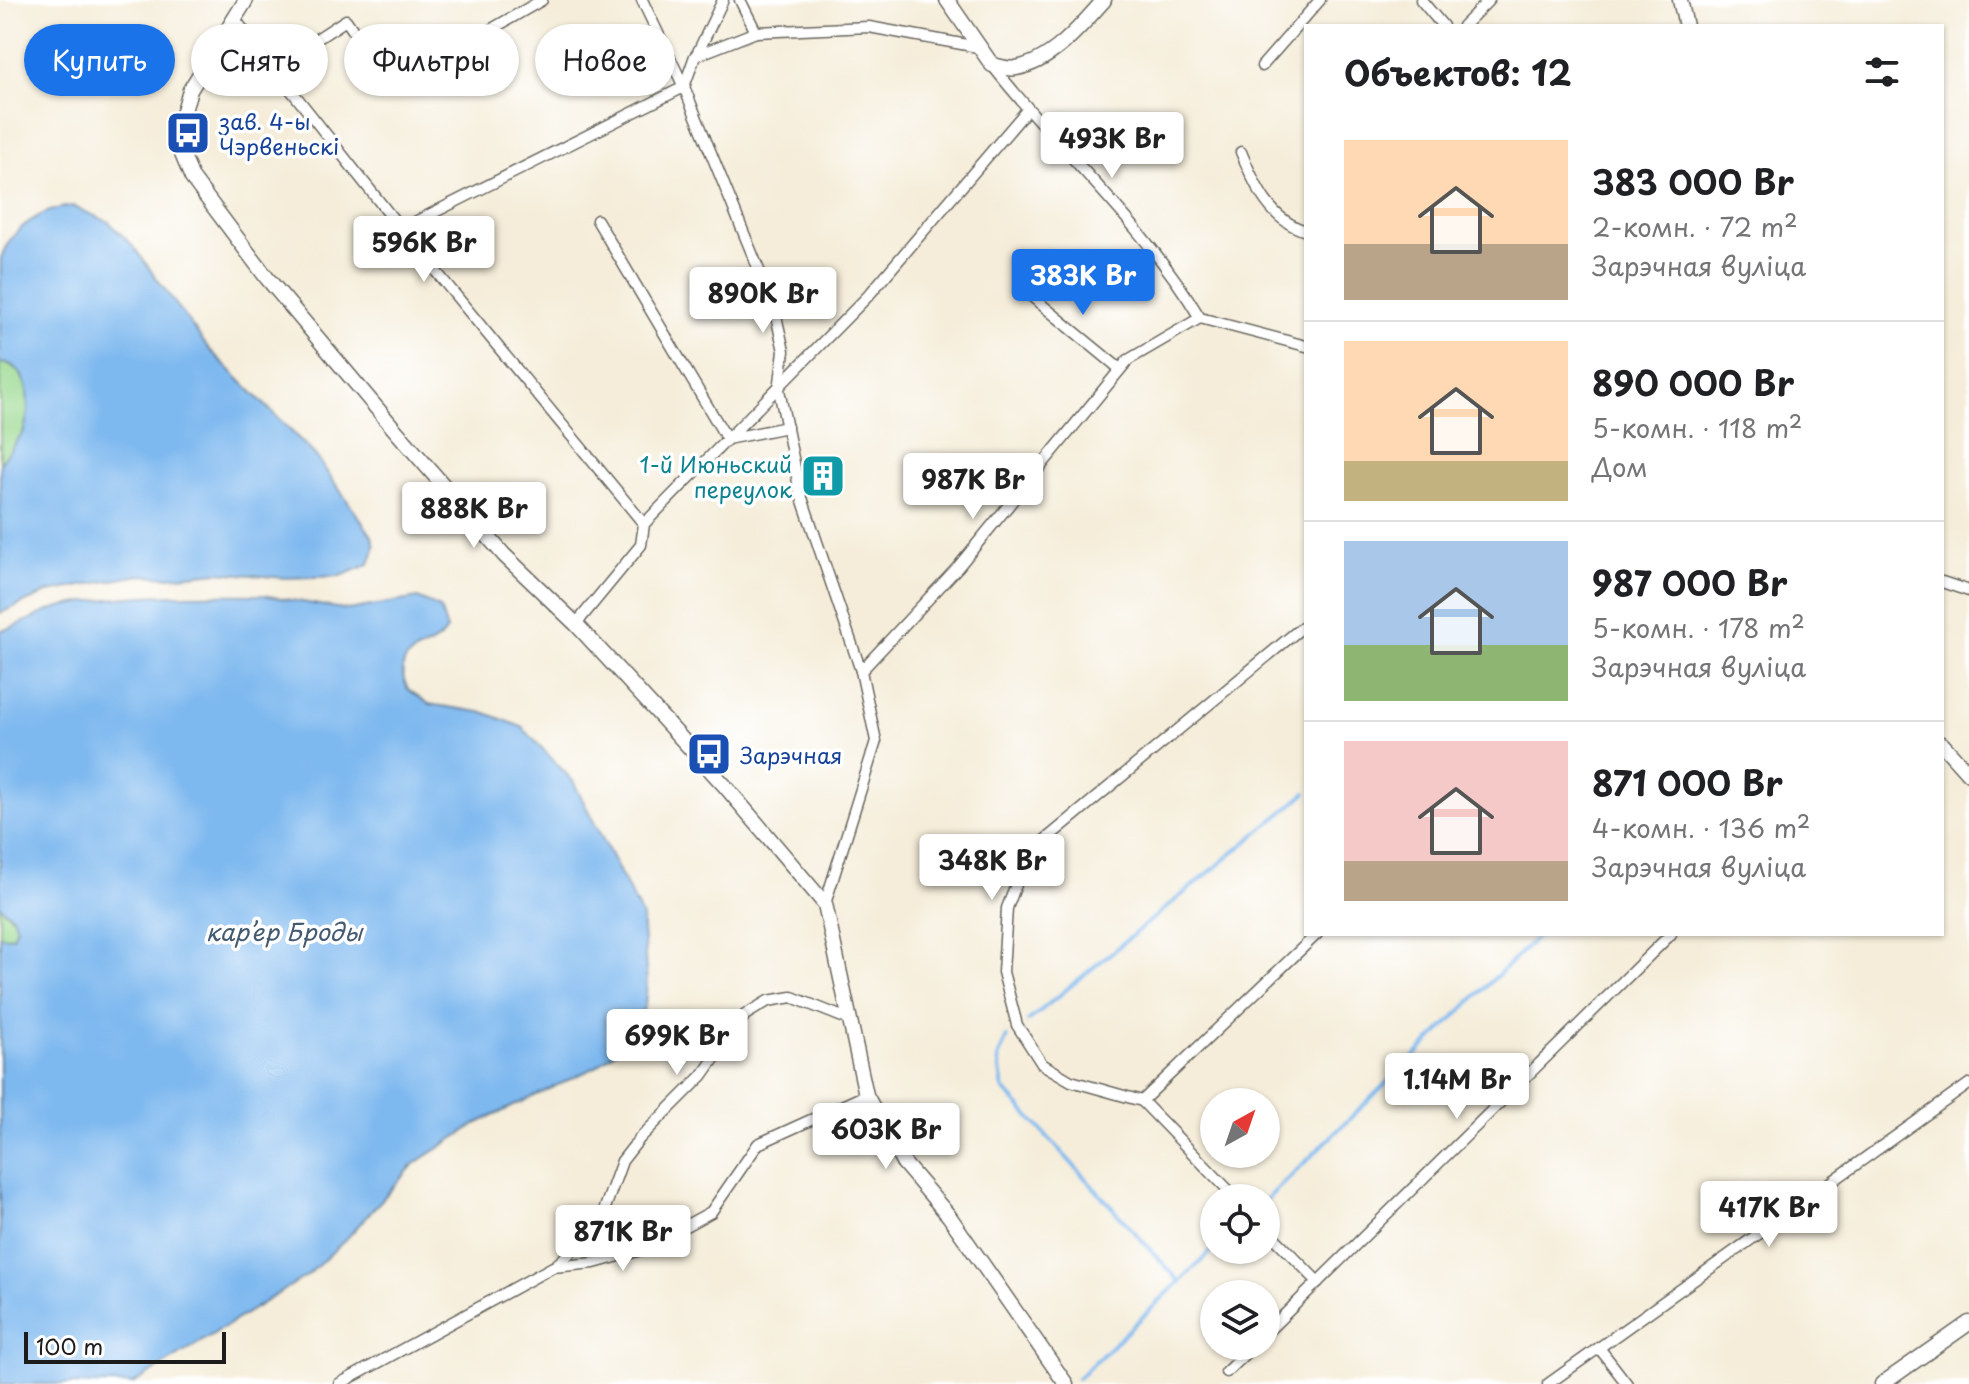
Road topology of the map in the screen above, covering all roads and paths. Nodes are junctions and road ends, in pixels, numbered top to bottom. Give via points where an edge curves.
1 (246, 0) edge
2 (542, 0) edge
3 (642, 0) edge
4 (723, 0) edge
5 (740, 0) edge
6 (947, 0) edge
7 (1104, 0) edge
8 (1320, 0) edge
9 (1421, 0) edge
10 (1489, 0) edge
11 (1680, 0) edge
12 (234, 18) junction
13 (239, 24) edge
14 (1441, 24) edge
15 (1465, 24) edge
16 (1686, 24) edge
17 (328, 32) edge
18 (756, 32) junction
19 (978, 47) junction
20 (695, 56) junction
21 (992, 65) junction
22 (1262, 66) dead end
23 (684, 87) junction
24 (297, 96) edge
25 (1027, 110) junction
26 (1241, 152) dead end
27 (597, 220) dead end
28 (401, 229) junction
29 (1304, 230) edge
30 (1025, 291) dead end
31 (1200, 318) junction
32 (1304, 345) edge
33 (1120, 369) junction
34 (779, 390) junction
35 (787, 427) junction
36 (727, 439) junction
37 (644, 524) junction
38 (1944, 583) edge
39 (1969, 591) edge
40 (576, 624) junction
41 (1304, 626) edge
42 (861, 671) junction
43 (1944, 746) edge
44 (1969, 774) edge
45 (825, 904) junction
46 (1315, 936) edge
47 (1669, 936) edge
48 (850, 1020) junction
49 (1969, 1084) edge
50 (866, 1095) junction
51 (1142, 1101) junction
52 (1222, 1184) edge
53 (1280, 1243) edge
54 (553, 1267) junction
55 (1318, 1282) junction
56 (1280, 1319) edge
57 (1969, 1323) edge
58 (1600, 1349) junction
59 (1238, 1360) edge
60 (1226, 1372) dead end
61 (339, 1384) edge
62 (1066, 1384) edge
63 (1548, 1384) edge
64 (1627, 1384) edge
65 (1882, 1384) edge

1 - 12 street
2 - 17 street via 392,87 346,20
3 - 23 street
4 - 20 street
5 - 18 street
6 - 19 street
7 - 21 street via 1065,42 1036,61 1015,69
8 - 22 street
9 - 14 street
10 - 15 street
11 - 16 street
12 - 13 street
12 - 40 street via 190,90 180,125 182,154 192,178 356,384 504,555
18 - 19 street via 869,27
18 - 20 street
19 - 21 street
20 - 23 street
21 - 25 street
23 - 28 street
23 - 34 street via 774,307 784,351
24 - 28 street
25 - 31 street via 1178,280
25 - 34 street via 942,213
26 - 29 street via 1270,208 1284,222
27 - 36 street
28 - 37 street
30 - 33 street
31 - 32 street
31 - 33 street
33 - 42 street via 958,567
34 - 35 street
34 - 36 street
35 - 36 street
35 - 42 street via 800,492
36 - 37 street
37 - 40 street via 641,545
38 - 39 street
40 - 45 street
41 - 51 street via 1049,834 1028,854 1017,878 1007,908 1003,972 1017,1025 1042,1064 1071,1081
42 - 45 street via 876,741
43 - 44 street
45 - 48 street
46 - 51 street
47 - 55 street
48 - 50 street
48 - 54 street via 792,997 768,1001 745,1015 702,1076 622,1161 601,1219
49 - 58 street
50 - 54 street via 758,1144 711,1212 641,1250
50 - 62 street via 902,1161 949,1216
51 - 52 street
53 - 55 street
54 - 61 street
55 - 56 street
57 - 65 street
58 - 63 street
58 - 64 street
59 - 60 street

